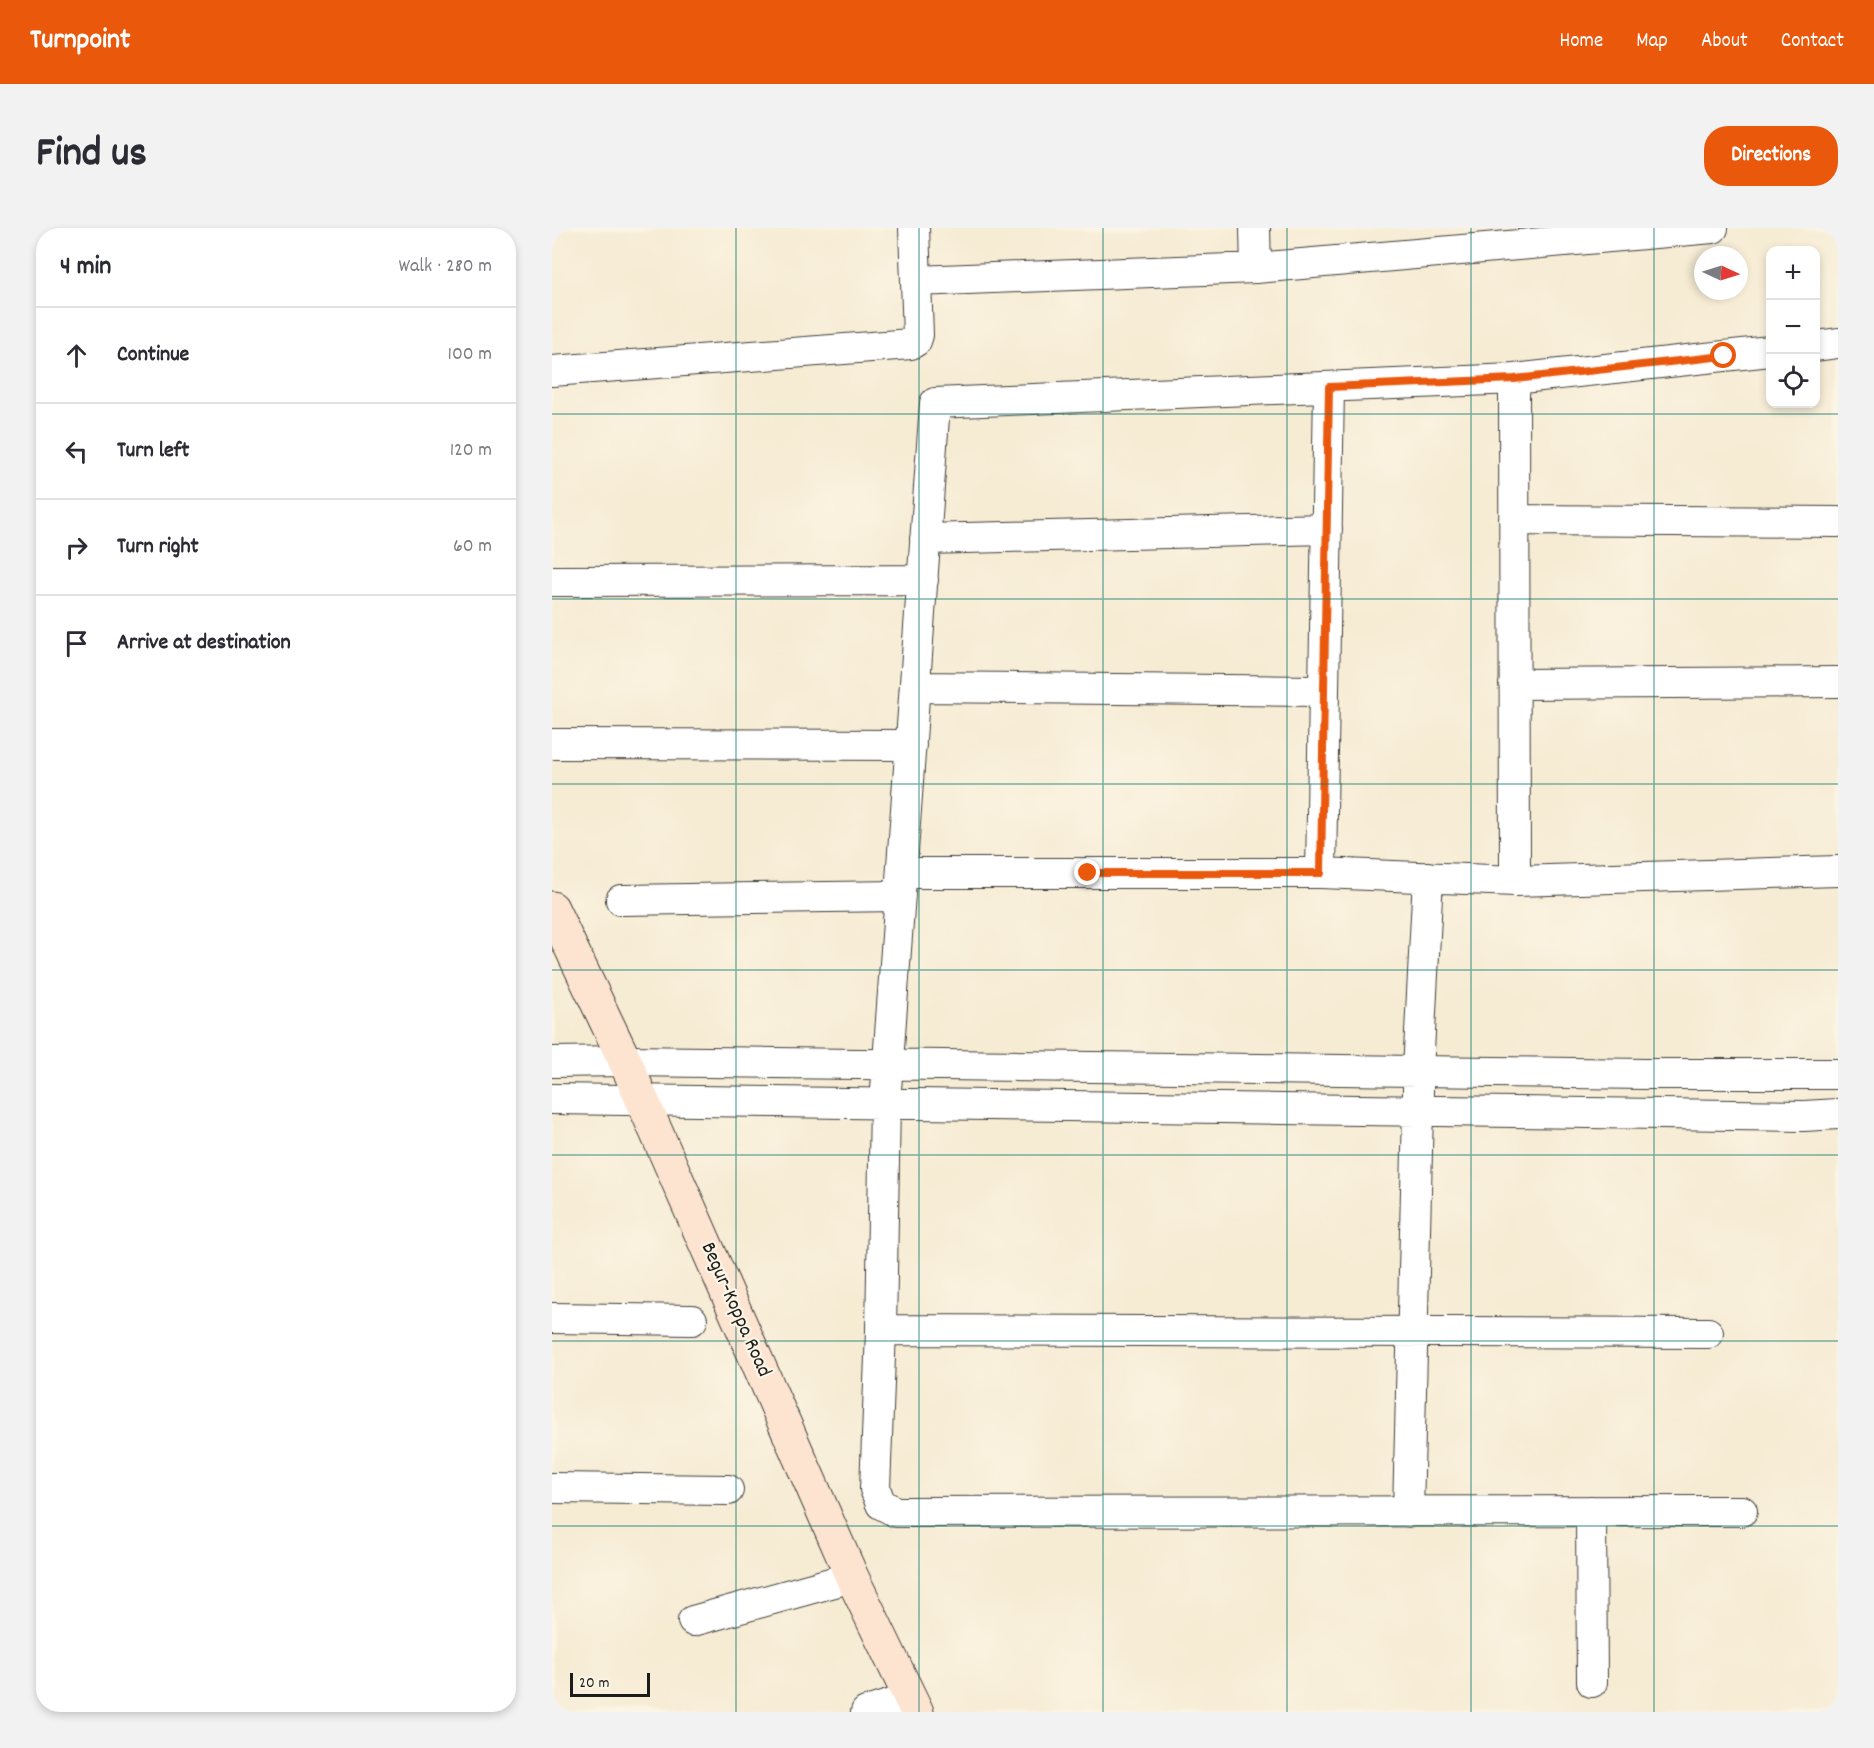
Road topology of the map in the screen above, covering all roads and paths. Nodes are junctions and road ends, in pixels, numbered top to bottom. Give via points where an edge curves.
1 (914, 228) edge
2 (1255, 228) edge
3 (1713, 228) edge
4 (1256, 268) junction
5 (916, 281) junction
6 (1838, 343) edge
7 (1820, 345) edge
8 (1766, 351) edge
9 (552, 371) edge
10 (1514, 379) junction
11 (1329, 387) junction
12 (1514, 520) junction
13 (1838, 522) edge
14 (1327, 530) junction
15 (925, 539) junction
16 (922, 580) junction
17 (552, 581) edge
18 (1838, 682) edge
19 (1514, 684) junction
20 (915, 687) junction
21 (1324, 691) junction
22 (552, 744) edge
23 (911, 745) junction
24 (1838, 871) edge
25 (1321, 873) junction
26 (1428, 877) junction
27 (1515, 881) junction
28 (901, 885) junction
29 (621, 900) dead end
30 (552, 908) edge
31 (625, 1061) junction
32 (552, 1062) edge
33 (888, 1064) junction
34 (1418, 1071) junction
35 (1838, 1074) edge
36 (552, 1099) edge
37 (643, 1101) junction
38 (885, 1104) junction
39 (1418, 1111) junction
40 (1838, 1114) edge
41 (552, 1318) edge
42 (692, 1320) dead end
43 (881, 1330) junction
44 (1413, 1332) junction
45 (1708, 1333) dead end
46 (552, 1488) edge
47 (728, 1490) dead end
48 (1591, 1511) junction
49 (1408, 1512) junction
50 (1742, 1512) dead end
51 (852, 1577) junction
52 (693, 1621) dead end
53 (1592, 1682) dead end
54 (914, 1705) edge
55 (867, 1712) edge

1 - 5 street
2 - 4 street
3 - 4 street
4 - 5 street
5 - 9 street via 918,335 911,344
6 - 7 street
8 - 10 street
10 - 11 street
10 - 12 street
11 - 14 street
11 - 15 street via 935,403
12 - 13 street
12 - 19 street
14 - 15 street
14 - 21 street
15 - 16 street
16 - 17 street
16 - 20 street
18 - 19 street
19 - 27 street
20 - 21 street
20 - 23 street
21 - 25 street
22 - 23 street
23 - 28 street
24 - 27 street
25 - 26 street
25 - 28 street
26 - 27 street
26 - 34 street
28 - 29 street
28 - 33 street
30 - 31 main road, Begur-Koppa Road
31 - 32 street
31 - 33 street
31 - 37 main road, Begur-Koppa Road
33 - 34 street
33 - 38 street
34 - 35 street
34 - 39 street
36 - 37 street
37 - 38 street
37 - 51 main road, Begur-Koppa Road
38 - 39 street
38 - 43 street
39 - 40 street
39 - 44 street
41 - 42 street
43 - 44 street
43 - 49 street via 874,1489 881,1504 896,1512
44 - 45 street
44 - 49 street
46 - 47 street
48 - 49 street
48 - 50 street
48 - 53 street
51 - 52 street
51 - 54 main road, Begur-Koppa Road
54 - 55 street

